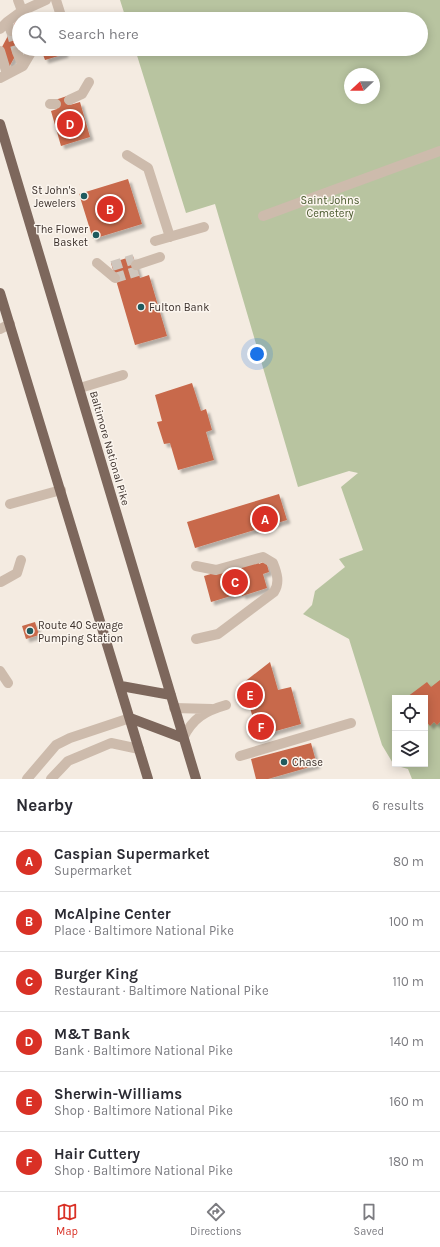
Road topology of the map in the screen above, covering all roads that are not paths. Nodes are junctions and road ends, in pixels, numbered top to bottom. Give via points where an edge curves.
1 (18, 0) edge
2 (46, 0) edge
3 (56, 0) edge
4 (23, 12) edge
5 (28, 12) edge
6 (60, 12) edge
7 (0, 51) edge
8 (19, 56) edge
9 (29, 56) edge
10 (23, 66) junction
11 (4, 76) edge
12 (89, 82) dead end
13 (69, 100) dead end
14 (0, 124) edge
15 (440, 151) edge
16 (127, 155) dead end
17 (262, 216) dead end
18 (204, 227) dead end
19 (170, 237) junction
20 (155, 241) dead end
21 (160, 257) dead end
22 (97, 263) dead end
23 (136, 265) tunnel mouth
24 (111, 272) dead end
25 (0, 293) edge
26 (10, 324) junction
27 (0, 329) edge
28 (123, 375) dead end
29 (80, 388) junction
30 (61, 490) junction
31 (10, 504) dead end
32 (21, 560) dead end
33 (196, 566) dead end
34 (1, 582) dead end
35 (196, 639) dead end
36 (0, 671) edge
37 (8, 683) dead end
38 (121, 686) junction
39 (171, 695) junction
40 (226, 705) dead end
41 (174, 708) junction
42 (212, 709) junction
43 (130, 718) junction
44 (351, 723) dead end
45 (183, 738) junction
46 (139, 749) junction
47 (240, 756) dead end
48 (27, 779) edge
49 (51, 779) edge
50 (148, 779) edge
51 (196, 779) edge

1 - 4 lane
2 - 5 lane
3 - 6 lane
7 - 11 lane
8 - 10 lane
9 - 10 lane
10 - 11 lane
12 - 13 lane via 82,94
14 - 29 main road, Baltimore National Pike
15 - 17 lane
16 - 19 lane via 148,168
18 - 19 lane
19 - 20 lane
21 - 23 lane
22 - 24 lane
25 - 26 main road
26 - 27 lane
26 - 30 main road
28 - 29 lane
29 - 39 main road, Baltimore National Pike
30 - 31 lane
30 - 38 main road
32 - 34 lane via 17,573
33 - 35 lane via 216,570 263,557 273,563 278,586 274,592 218,634
36 - 37 lane
38 - 39 main road
38 - 43 main road
39 - 41 main road, Baltimore National Pike
40 - 42 lane
41 - 42 lane
41 - 45 main road, Baltimore National Pike
42 - 45 lane via 190,724
43 - 45 main road
43 - 46 main road
43 - 48 lane via 70,738 56,746
44 - 47 lane
45 - 51 main road, Baltimore National Pike
46 - 49 lane via 111,743 68,760
46 - 50 main road

